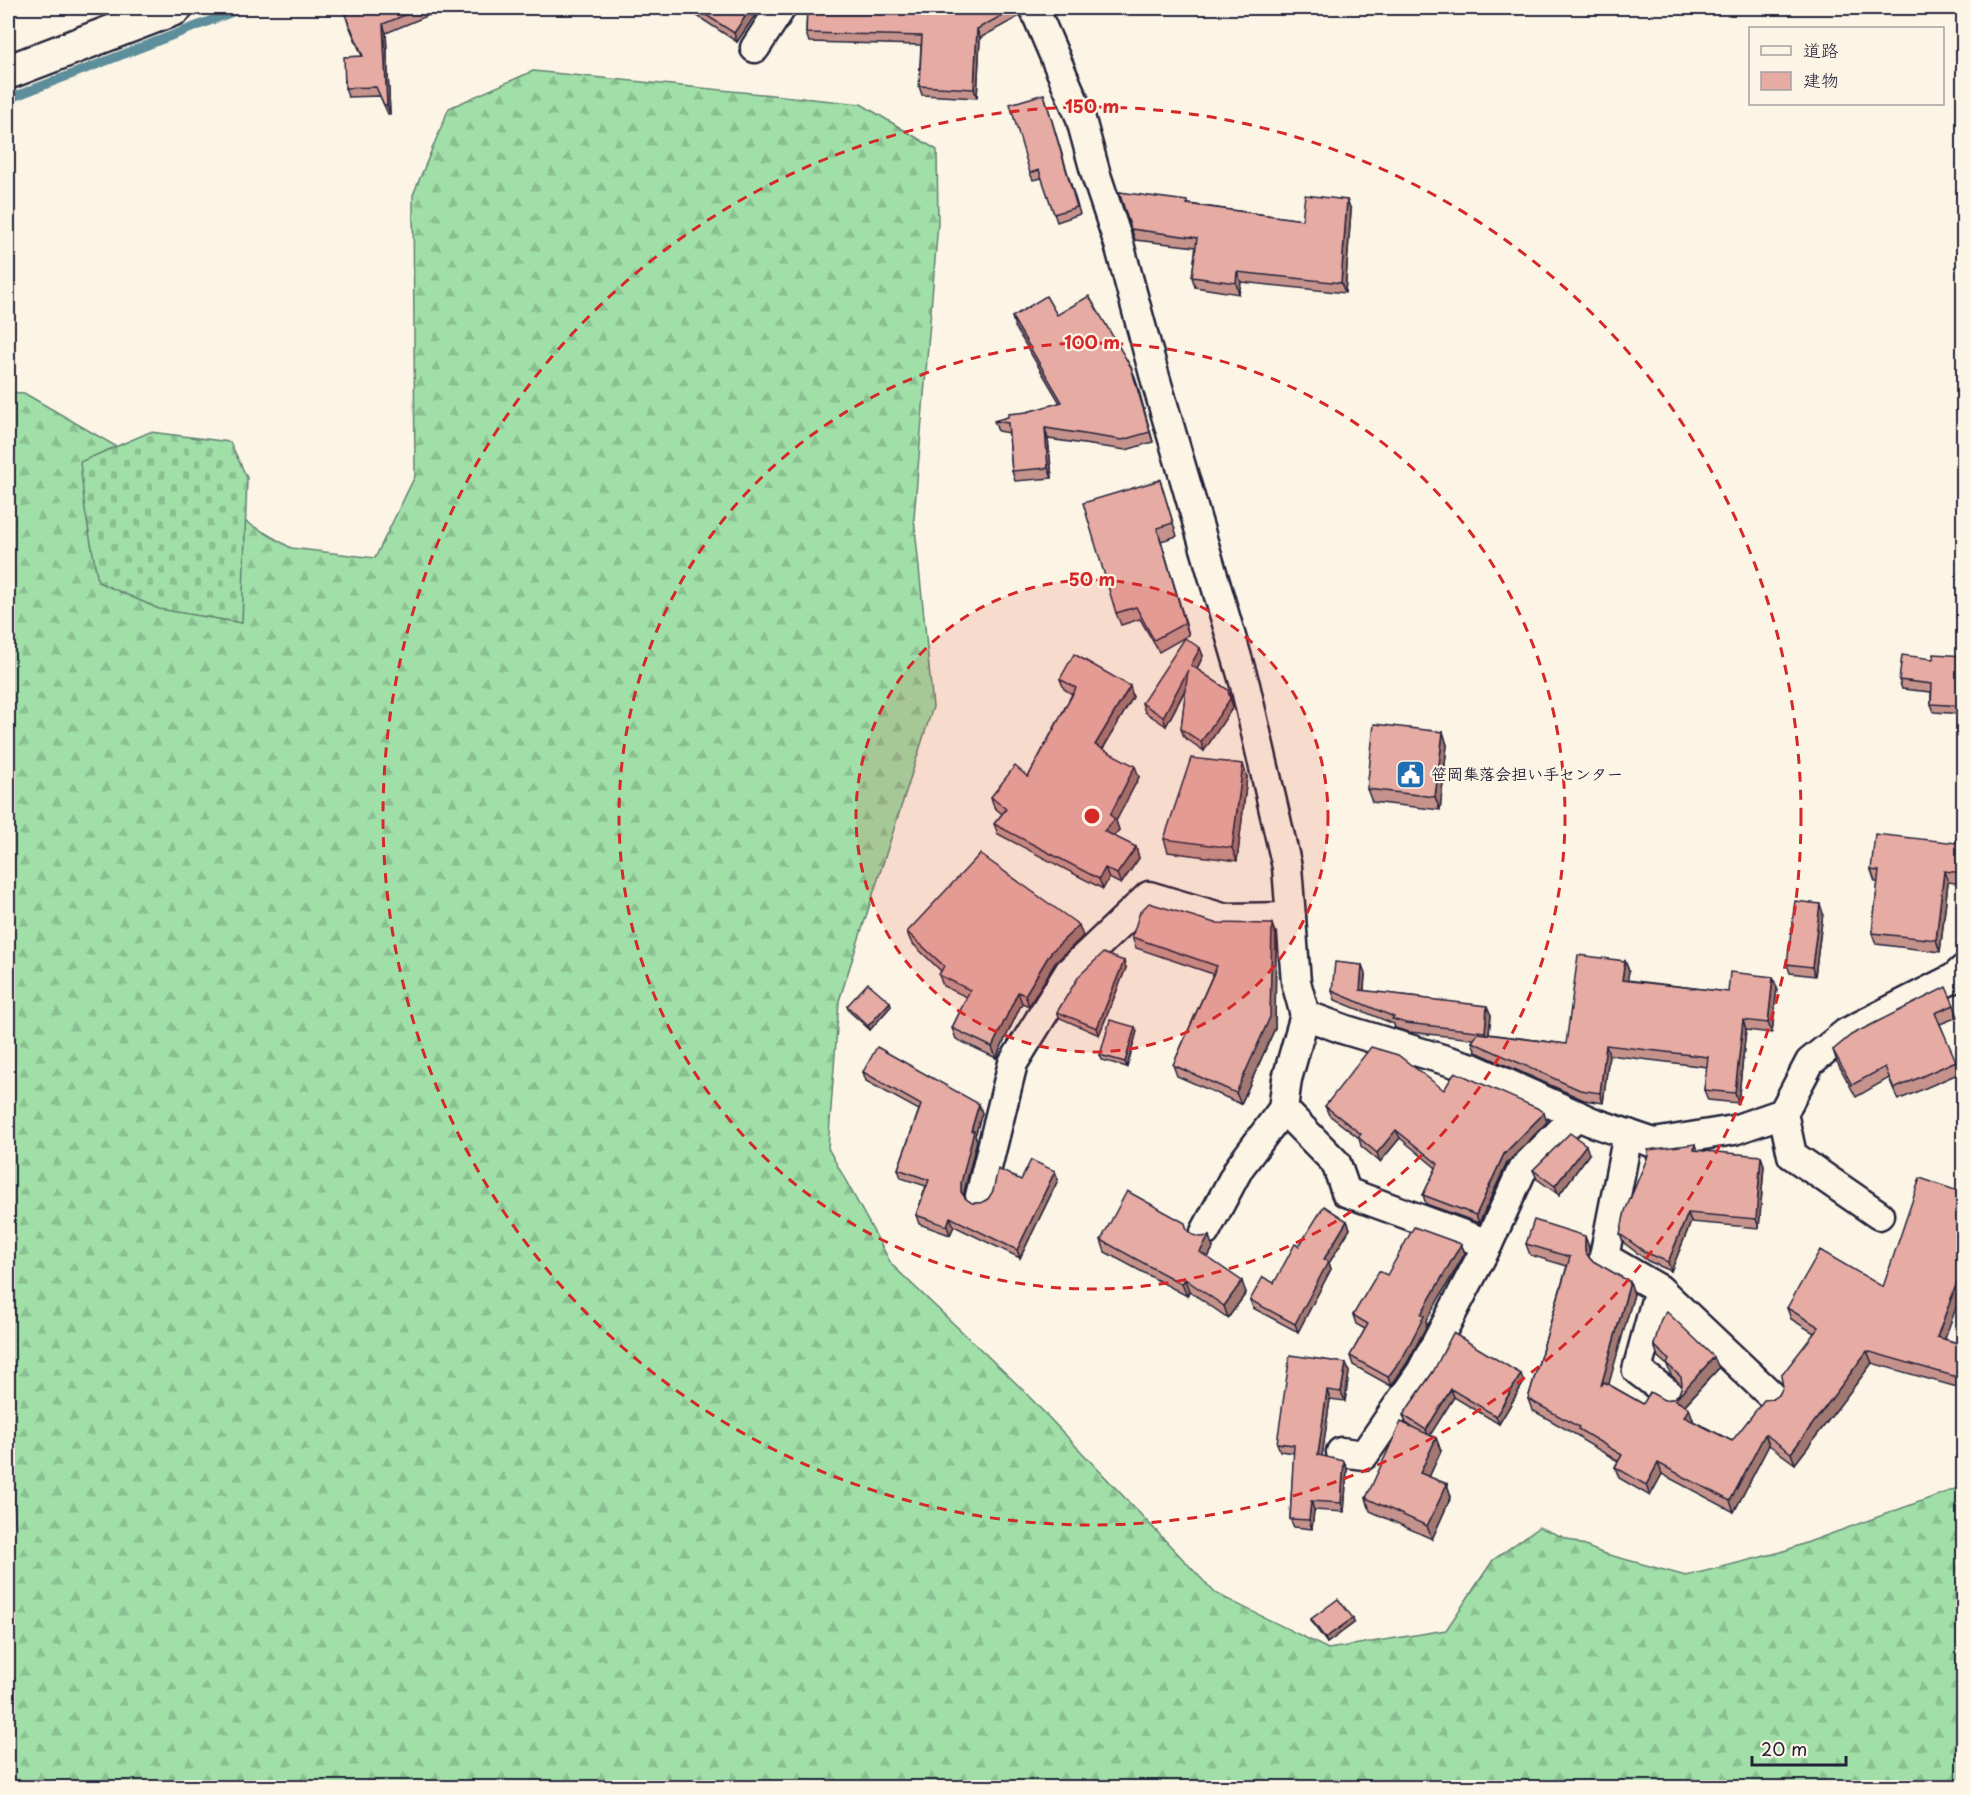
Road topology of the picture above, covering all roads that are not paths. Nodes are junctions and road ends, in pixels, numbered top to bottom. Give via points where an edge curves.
1 (175, 8) edge
2 (781, 8) edge
3 (1034, 8) edge
4 (755, 48) dead end
5 (8, 72) edge
6 (1291, 917) junction
7 (1964, 969) edge
8 (1305, 1015) junction
9 (1283, 1109) junction
10 (1783, 1113) junction
11 (1577, 1115) junction
12 (1628, 1134) junction
13 (980, 1196) dead end
14 (1879, 1215) dead end
15 (1205, 1232) dead end
16 (1488, 1244) junction
17 (1659, 1289) junction
18 (1670, 1395) dead end
19 (1771, 1395) dead end
20 (1341, 1452) dead end

1 - 5 street
2 - 4 street
3 - 6 street via 1080,116 1245,685 1287,867
6 - 8 street via 1296,982
6 - 13 street via 1223,918 1149,896 1069,972 1013,1063
7 - 10 street via 1954,978 1846,1033 1810,1062
8 - 9 street
8 - 11 street via 1472,1068
9 - 15 street via 1239,1168
9 - 16 street via 1336,1163 1346,1192
10 - 12 street via 1734,1130 1654,1143
10 - 14 street via 1792,1155
11 - 12 street
11 - 16 street via 1522,1170
12 - 17 street via 1604,1257
16 - 20 street via 1421,1372 1364,1455
17 - 18 street via 1637,1370
17 - 19 street

